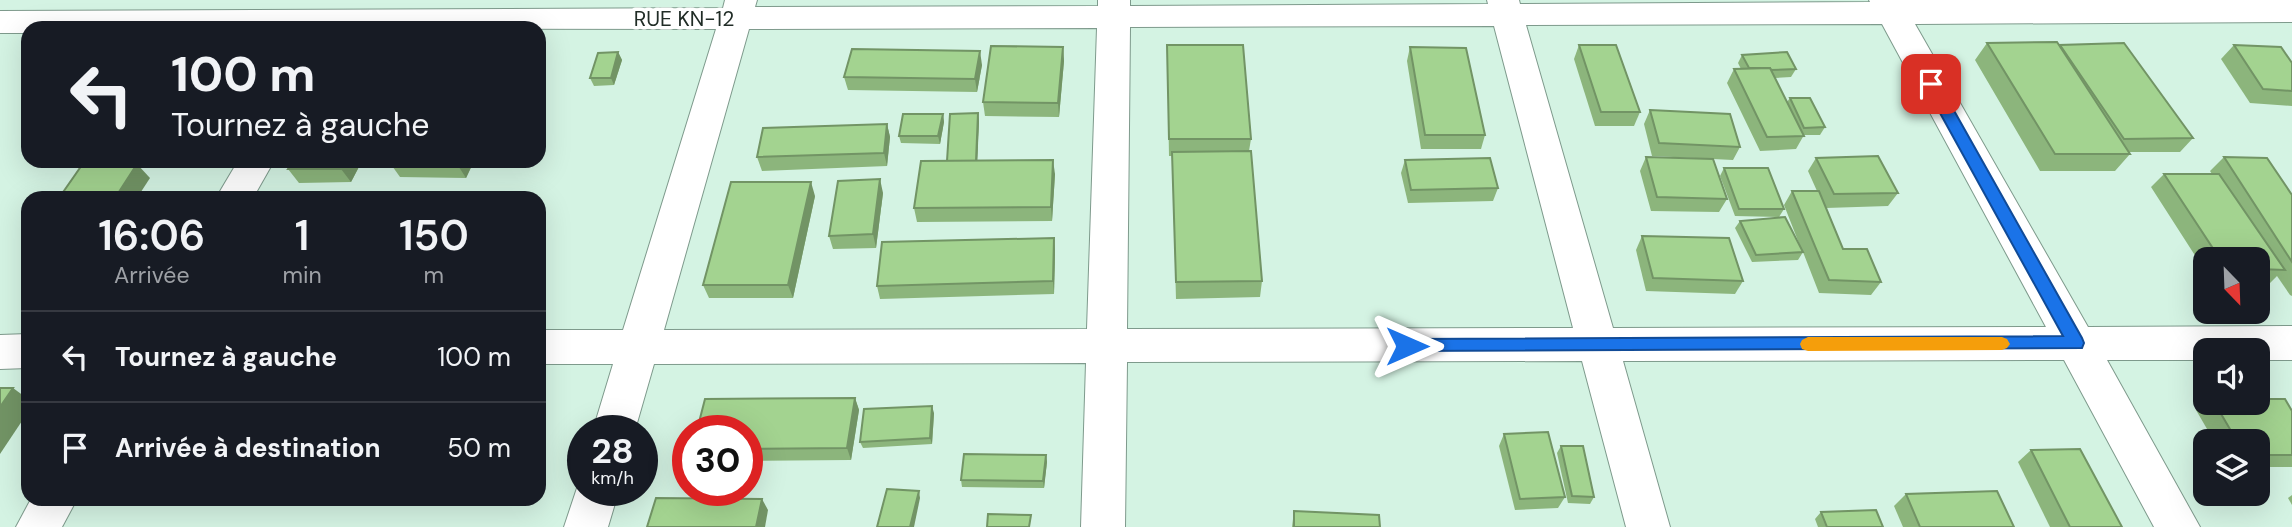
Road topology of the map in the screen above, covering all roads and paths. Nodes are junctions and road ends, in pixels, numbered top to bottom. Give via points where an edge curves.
1 (1889, 6) edge
2 (1505, 7) edge
3 (1114, 8) edge
4 (739, 9) edge
5 (2281, 13) edge
6 (342, 16) edge
7 (57, 21) edge
8 (0, 22) edge
9 (21, 22) edge
10 (252, 168) edge
11 (238, 191) edge
12 (2292, 342) edge
13 (2076, 343) junction
14 (1598, 345) junction
15 (639, 346) junction
16 (546, 347) edge
17 (1106, 347) junction
18 (21, 351) edge
19 (0, 352) edge
20 (618, 415) edge
21 (51, 506) edge
22 (592, 506) edge
23 (38, 527) edge
24 (586, 527) edge
25 (1103, 527) edge
26 (1648, 527) edge
27 (2178, 527) edge

1 - 2 street, RUE KN-12
1 - 5 street, RUE KN-12
1 - 13 street
2 - 3 street, RUE KN-12
2 - 14 street
3 - 4 street, RUE KN-12
3 - 17 street
4 - 6 street, RUE KN-12
4 - 15 street
6 - 7 street, RUE KN-12
8 - 9 street, RUE KN-12
10 - 11 street
12 - 13 street
13 - 14 street
13 - 27 street
14 - 17 street
14 - 26 street
15 - 16 street
15 - 17 street
15 - 20 street
17 - 25 street
18 - 19 street
21 - 23 street
22 - 24 street

